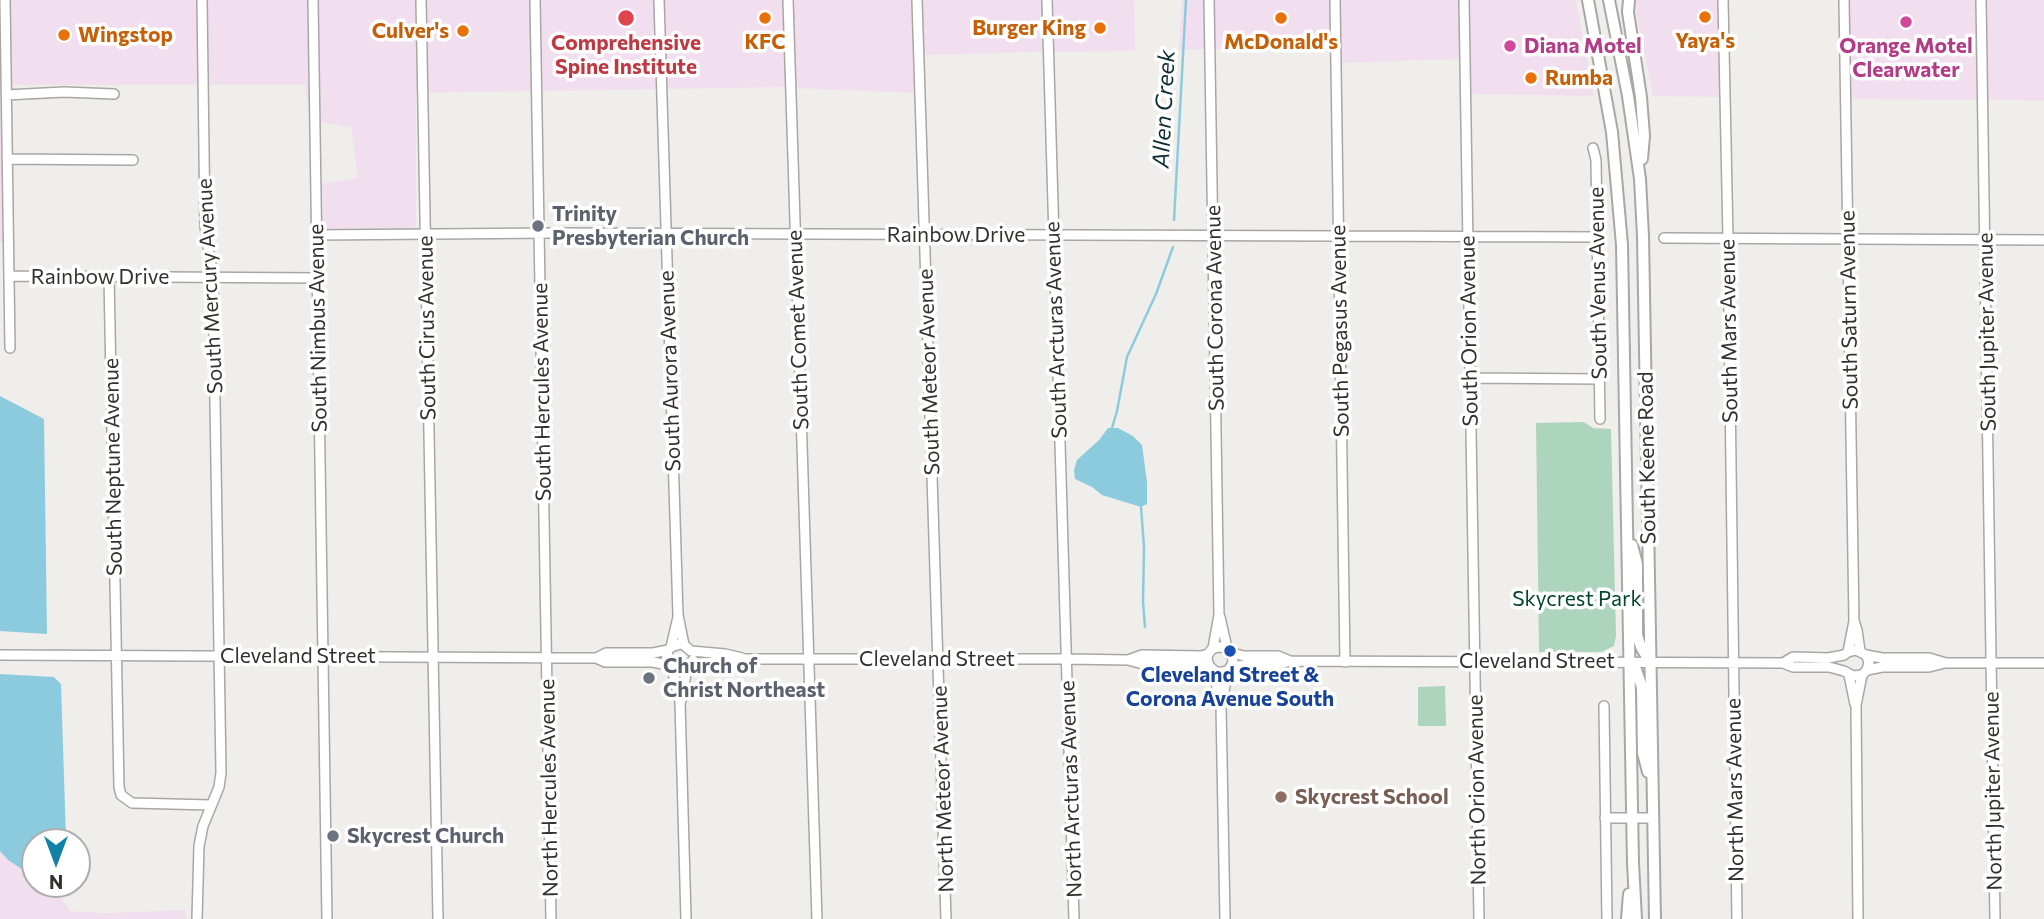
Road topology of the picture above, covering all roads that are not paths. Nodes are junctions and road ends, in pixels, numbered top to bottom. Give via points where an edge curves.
1 (5, 0) edge
2 (202, 0) edge
3 (313, 0) edge
4 (421, 0) edge
5 (535, 0) edge
6 (659, 0) edge
7 (788, 0) edge
8 (917, 0) edge
9 (1046, 0) edge
10 (1209, 0) edge
11 (1335, 0) edge
12 (1464, 0) edge
13 (1588, 0) edge
14 (1609, 0) edge
15 (1629, 0) edge
16 (1723, 0) edge
17 (1844, 0) edge
18 (1981, 0) edge
19 (6, 94) junction
20 (114, 94) dead end
21 (1593, 148) dead end
22 (7, 159) junction
23 (133, 160) dead end
24 (1640, 179) junction
25 (539, 233) junction
26 (425, 234) junction
27 (665, 234) junction
28 (316, 235) junction
29 (795, 235) junction
30 (924, 235) junction
31 (1053, 236) junction
32 (1214, 236) junction
33 (1338, 237) junction
34 (1468, 237) junction
35 (1597, 237) junction
36 (1664, 238) dead end
37 (1728, 238) junction
38 (1848, 239) junction
39 (1986, 240) junction
40 (2044, 240) edge
41 (4, 247) edge
42 (9, 276) junction
43 (109, 277) junction
44 (214, 278) junction
45 (317, 278) junction
46 (10, 348) dead end
47 (1470, 378) junction
48 (1599, 379) junction
49 (1600, 419) dead end
50 (1627, 522) junction
51 (678, 615) junction
52 (1219, 615) junction
53 (1854, 621) junction
54 (688, 648) junction
55 (670, 649) junction
56 (1211, 651) junction
57 (1229, 651) junction
58 (1863, 653) junction
59 (1846, 654) junction
60 (0, 655) edge
61 (116, 656) junction
62 (220, 656) junction
63 (324, 656) junction
64 (433, 656) junction
65 (547, 657) junction
66 (596, 658) junction
67 (746, 659) junction
68 (809, 659) junction
69 (1067, 659) junction
70 (939, 660) junction
71 (1128, 660) junction
72 (1290, 661) junction
73 (1475, 661) junction
74 (1345, 662) junction
75 (1629, 662) junction
76 (1650, 662) junction
77 (1733, 662) junction
78 (1783, 663) junction
79 (1946, 663) junction
80 (1991, 663) junction
81 (2044, 663) edge
82 (689, 666) junction
83 (670, 667) junction
84 (1211, 669) junction
85 (1229, 669) junction
86 (1864, 672) junction
87 (1847, 673) junction
88 (680, 702) junction
89 (1856, 705) junction
90 (1221, 706) junction
91 (1604, 706) dead end
92 (1653, 792) junction
93 (211, 804) junction
94 (1605, 818) junction
95 (1632, 818) junction
96 (1653, 818) junction
97 (1633, 863) junction
98 (197, 919) edge
99 (327, 919) edge
100 (438, 919) edge
101 (551, 919) edge
102 (686, 919) edge
103 (817, 919) edge
104 (946, 919) edge
105 (1074, 919) edge
106 (1225, 919) edge
107 (1479, 919) edge
108 (1607, 919) edge
109 (1628, 919) edge
110 (1636, 919) edge
111 (1642, 919) edge
112 (1655, 919) edge
113 (1737, 919) edge
114 (1858, 919) edge
115 (1995, 919) edge

1 - 19 street
2 - 44 street, South Mercury Avenue via 205,226
3 - 28 street, South Nimbus Avenue
4 - 26 street, South Cirus Avenue
5 - 25 street, South Hercules Avenue
6 - 27 street, South Aurora Avenue
7 - 29 street, South Comet Avenue
8 - 30 street, South Meteor Avenue
9 - 31 street, South Arcturas Avenue
10 - 32 street, South Corona Avenue
11 - 33 street, South Pegasus Avenue
12 - 34 street, South Orion Avenue
13 - 50 main road, South Keene Road via 1618,179
14 - 24 main road, South Keene Road
15 - 24 main road via 1644,136
16 - 37 street, South Mars Avenue
17 - 38 street, South Saturn Avenue
18 - 39 street, South Jupiter Avenue
19 - 20 street
19 - 22 street
21 - 35 street, South Venus Avenue
22 - 23 street
22 - 41 street
24 - 76 main road, South Keene Road
25 - 26 street, Rainbow Drive
25 - 27 street, Rainbow Drive
25 - 65 street, South Hercules Avenue
26 - 28 street, Rainbow Drive
26 - 64 street, South Cirus Avenue
27 - 29 street, Rainbow Drive
27 - 51 street, South Aurora Avenue
28 - 45 street, South Nimbus Avenue
29 - 30 street, Rainbow Drive
29 - 68 street, South Comet Avenue
30 - 31 street, Rainbow Drive
30 - 70 street, South Meteor Avenue
31 - 32 street, Rainbow Drive
31 - 69 street, South Arcturas Avenue
32 - 33 street, Rainbow Drive
32 - 52 street, South Corona Avenue
33 - 34 street, Rainbow Drive
33 - 74 street, South Pegasus Avenue
34 - 35 street, Rainbow Drive
34 - 47 street, South Orion Avenue
35 - 48 street, South Venus Avenue
36 - 37 street
37 - 38 street
37 - 77 street, South Mars Avenue
38 - 39 street
38 - 53 street, South Saturn Avenue
39 - 40 street
39 - 80 street, South Jupiter Avenue
41 - 42 street
42 - 43 street, Rainbow Drive
42 - 46 street
43 - 44 street, Rainbow Drive
43 - 61 street, South Neptune Avenue
44 - 45 street, Rainbow Drive
44 - 62 street, South Mercury Avenue
45 - 63 street, South Nimbus Avenue
47 - 48 street
47 - 73 street, South Orion Avenue
48 - 49 street, South Venus Avenue
50 - 75 main road, South Keene Road
50 - 76 main road via 1637,564 1637,635
51 - 54 street, South Aurora Avenue
51 - 55 street, South Aurora Avenue
52 - 56 street, South Corona Avenue
52 - 57 street, South Corona Avenue
53 - 58 street, South Saturn Avenue
53 - 59 street, South Saturn Avenue
54 - 55 street
54 - 67 street, Cleveland Street
54 - 82 street via 693,654
55 - 66 street, Cleveland Street via 606,653
55 - 83 street via 666,657
56 - 57 street via 1220,647
56 - 71 street, Cleveland Street via 1201,656 1142,655
56 - 84 street via 1207,658
57 - 72 street, Cleveland Street
57 - 85 street via 1233,660
58 - 59 street via 1852,650
58 - 79 street
58 - 86 street via 1869,662
59 - 78 street, Cleveland Street via 1793,657
59 - 87 street via 1842,663
60 - 61 street, Cleveland Street
61 - 62 street, Cleveland Street
61 - 93 street, South Neptune Avenue via 121,795 139,804
62 - 63 street, Cleveland Street
62 - 93 street, South Mercury Avenue via 221,773
63 - 64 street, Cleveland Street
63 - 99 street, South Nimbus Avenue
64 - 65 street, Cleveland Street
64 - 100 street, South Cirus Avenue
65 - 66 street, Cleveland Street
65 - 101 street, North Hercules Avenue
66 - 83 street, Cleveland Street
67 - 68 street, Cleveland Street
67 - 82 street, Cleveland Street
68 - 70 street, Cleveland Street
68 - 103 street, South Comet Avenue
69 - 70 street, Cleveland Street
69 - 71 street, Cleveland Street
69 - 105 street, North Arcturas Avenue
70 - 104 street, North Meteor Avenue
71 - 84 street, Cleveland Street
72 - 74 street, Cleveland Street
72 - 85 street, Cleveland Street
73 - 74 street, Cleveland Street
73 - 75 street, Cleveland Street
73 - 107 street, North Orion Avenue
75 - 76 street, Cleveland Street
75 - 92 main road via 1642,687 1643,753
75 - 95 main road, South Keene Road
76 - 77 street, Cleveland Street
76 - 92 main road, South Keene Road
77 - 78 street, Cleveland Street
77 - 113 street, North Mars Avenue
78 - 87 street, Cleveland Street
79 - 80 street
79 - 86 street
80 - 81 street
80 - 115 street, North Jupiter Avenue
82 - 83 street via 679,671
82 - 88 street
83 - 88 street
84 - 85 street via 1220,673
84 - 90 street
85 - 90 street
86 - 87 street
86 - 89 street
87 - 89 street
88 - 102 street
89 - 114 street
90 - 106 street
91 - 94 street
92 - 96 main road, South Keene Road
93 - 98 street, South Mercury Avenue via 199,846
94 - 95 street
94 - 108 street
95 - 96 street
95 - 97 main road, South Keene Road
96 - 112 main road, South Keene Road
97 - 109 main road
97 - 110 main road, South Keene Road
97 - 111 main road

